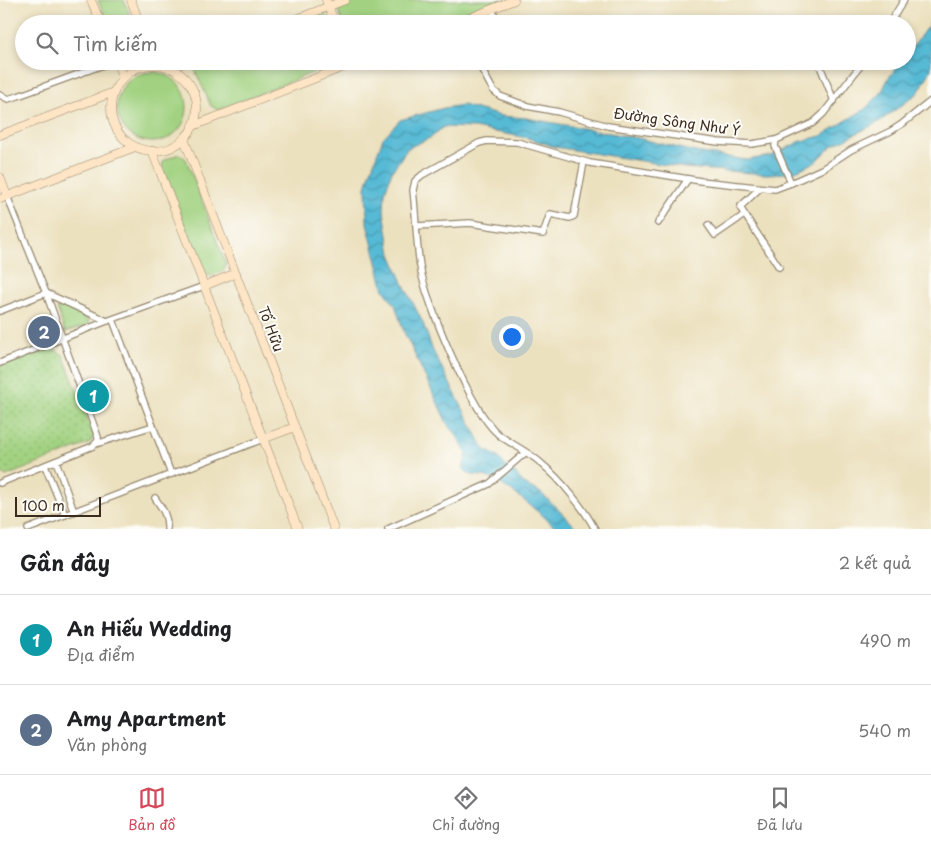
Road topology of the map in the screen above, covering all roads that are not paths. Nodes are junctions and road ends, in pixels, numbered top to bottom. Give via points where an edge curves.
1 (92, 0) edge
2 (131, 0) edge
3 (345, 0) edge
4 (514, 0) edge
5 (904, 0) edge
6 (327, 3) edge
7 (491, 9) junction
8 (98, 15) edge
9 (137, 15) edge
10 (302, 15) edge
11 (332, 15) edge
12 (477, 15) edge
13 (495, 15) edge
14 (895, 15) edge
15 (90, 70) edge
16 (119, 70) edge
17 (134, 70) edge
18 (173, 70) edge
19 (333, 70) edge
20 (482, 70) edge
21 (822, 70) edge
22 (857, 70) edge
23 (123, 78) junction
24 (114, 92) junction
25 (0, 95) edge
26 (834, 101) junction
27 (931, 101) edge
28 (193, 126) junction
29 (0, 135) edge
30 (184, 138) junction
31 (776, 143) junction
32 (135, 147) junction
33 (152, 151) junction
34 (584, 162) junction
35 (0, 177) edge
36 (688, 179) junction
37 (790, 181) junction
38 (760, 188) junction
39 (4, 197) edge
40 (744, 215) junction
41 (658, 223) dead end
42 (708, 225) dead end
43 (417, 226) junction
44 (779, 267) dead end
45 (236, 273) junction
46 (204, 286) junction
47 (46, 293) junction
48 (0, 310) edge
49 (110, 320) junction
50 (62, 339) junction
51 (0, 363) edge
52 (153, 426) junction
53 (295, 427) junction
54 (263, 439) junction
55 (96, 444) junction
56 (525, 452) junction
57 (56, 461) junction
58 (45, 466) junction
59 (171, 474) junction
60 (0, 483) edge
61 (155, 498) dead end
62 (74, 512) junction
63 (65, 515) junction
64 (40, 527) edge
65 (28, 529) edge
66 (167, 529) edge
67 (298, 529) edge
68 (334, 529) edge
69 (388, 529) edge
70 (595, 529) edge

1 - 8 main road
2 - 9 main road
3 - 6 main road
4 - 7 main road
5 - 14 street
6 - 10 main road
6 - 11 main road
7 - 12 main road
7 - 13 street
15 - 25 street via 18,96 8,98
16 - 23 main road
17 - 23 main road
18 - 28 main road via 184,78 194,93 197,110
19 - 28 main road
20 - 31 street, Đường Sông Như Ý via 500,96 527,106 608,126 718,142
21 - 26 street
22 - 26 street, Đường Sông Như Ý
23 - 24 main road
24 - 29 main road
24 - 32 main road via 111,108 114,124 122,137
26 - 31 street, Đường Sông Như Ý via 813,123
27 - 37 street via 902,124 822,169
28 - 30 main road
30 - 33 main road via 166,149
30 - 45 main road, Tố Hữu
31 - 37 street
32 - 33 main road
32 - 39 main road
33 - 46 main road
34 - 36 street
34 - 43 street via 525,143 479,143 418,178 413,190
34 - 43 street via 574,216 550,214 544,234 470,223
35 - 39 main road
36 - 38 street
36 - 41 street
37 - 38 street via 775,189
38 - 40 street via 741,206
39 - 47 street
40 - 42 street via 715,234
40 - 44 street
43 - 56 street via 423,278 459,371 489,424
45 - 46 main road
45 - 53 main road, Tố Hữu
46 - 49 street
46 - 54 main road
47 - 48 street
47 - 49 street
47 - 50 street
49 - 50 street
49 - 52 street
50 - 51 street
50 - 55 street via 98,437
52 - 55 street
52 - 59 street
53 - 54 main road
53 - 68 main road, Tố Hữu
54 - 59 street
54 - 67 main road
55 - 57 street
56 - 69 street via 488,484
56 - 70 street via 542,463 583,510
57 - 58 street
57 - 62 street
58 - 60 street
58 - 63 street
59 - 62 street
61 - 66 street via 165,514
62 - 63 street
63 - 64 street
64 - 65 street

